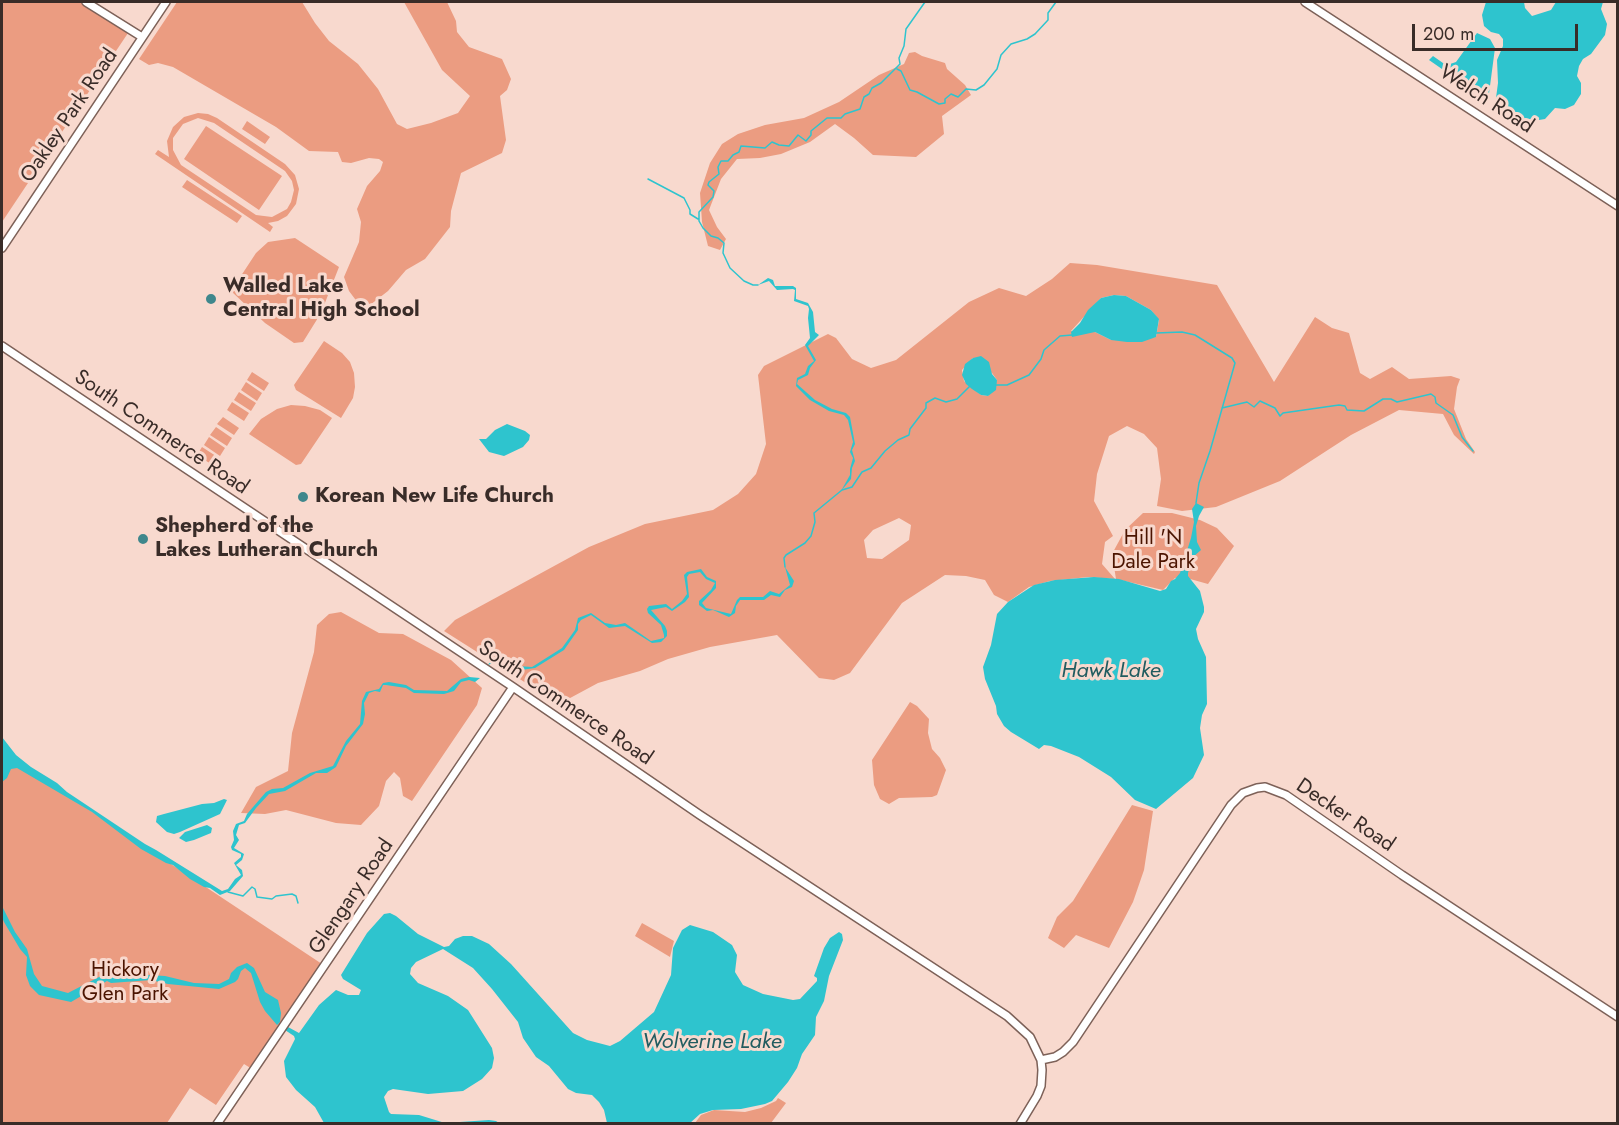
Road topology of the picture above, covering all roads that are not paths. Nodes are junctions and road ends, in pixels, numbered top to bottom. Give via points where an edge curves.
1 (86, 2) edge
2 (166, 2) edge
3 (1305, 2) edge
4 (142, 37) junction
5 (1617, 206) edge
6 (2, 248) edge
7 (2, 346) edge
8 (513, 687) junction
9 (1617, 1017) edge
10 (1041, 1060) junction
11 (217, 1124) edge
12 (1020, 1124) edge

1 - 4 street
2 - 4 street, Oakley Park Road
3 - 5 street, Welch Road
4 - 6 street, Oakley Park Road
7 - 8 street, South Commerce Road
8 - 10 street, South Commerce Road via 700,816 1007,1016 1030,1037
8 - 11 street, Glengary Road
9 - 10 street, Decker Road via 1286,795 1257,788 1243,793 1231,805 1073,1042 1055,1057
10 - 12 street via 1041,1086

